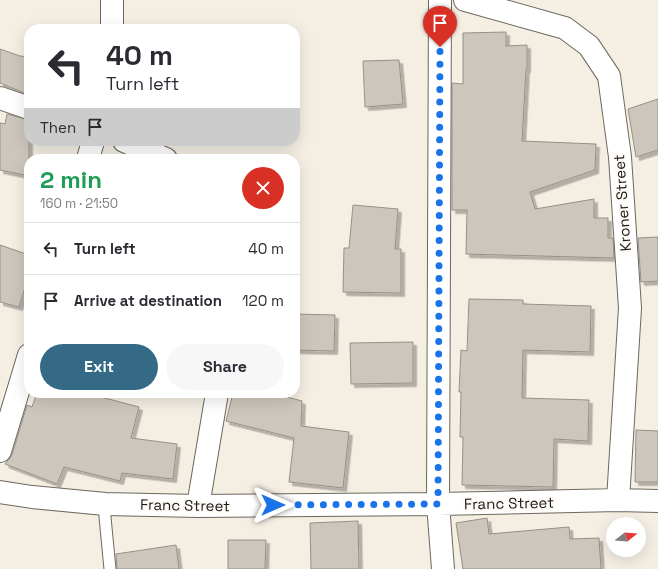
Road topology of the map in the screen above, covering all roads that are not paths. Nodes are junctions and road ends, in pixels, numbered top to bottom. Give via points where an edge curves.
1 (112, 0) edge
2 (440, 0) edge
3 (465, 0) edge
4 (112, 24) edge
5 (0, 98) edge
6 (24, 106) edge
7 (136, 146) edge
8 (154, 154) edge
9 (24, 371) edge
10 (216, 398) edge
11 (0, 451) edge
12 (0, 492) edge
13 (618, 500) junction
14 (658, 501) edge
15 (105, 504) junction
16 (438, 504) junction
17 (198, 506) junction
18 (110, 569) edge
19 (443, 569) edge

1 - 4 street
2 - 16 street
3 - 13 street, Kroner Street via 565,28 589,46 609,76 620,157 630,308
5 - 6 street
7 - 8 street
9 - 11 street
10 - 17 street
12 - 15 street, Franc Street
13 - 14 street, Franc Street
13 - 16 street, Franc Street
15 - 17 street, Franc Street
15 - 18 lane
16 - 17 street, Franc Street
16 - 19 street

